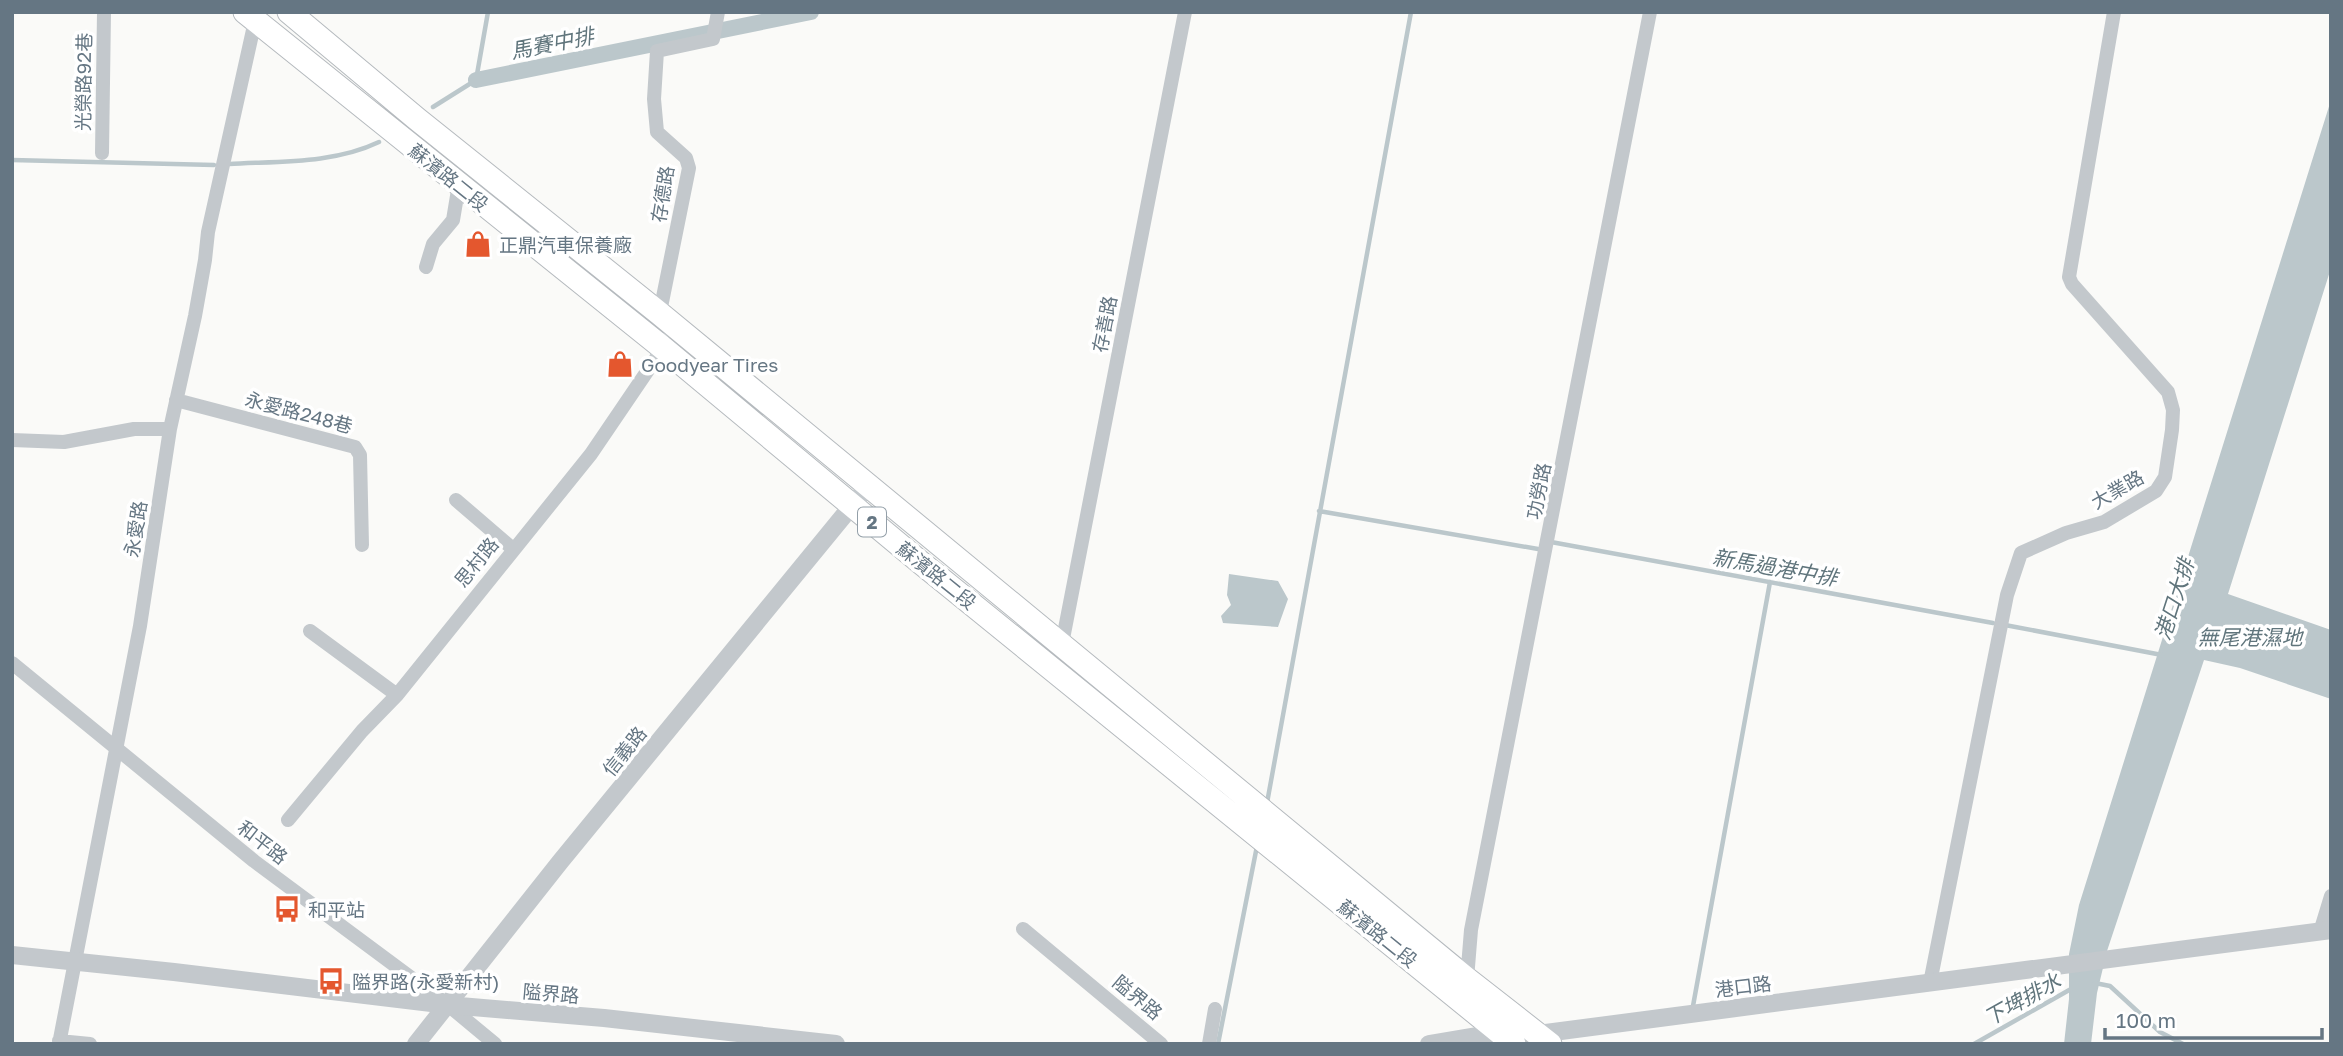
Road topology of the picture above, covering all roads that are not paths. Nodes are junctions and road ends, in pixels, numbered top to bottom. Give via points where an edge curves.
1 (104, 12) edge
2 (289, 12) edge
3 (718, 12) edge
4 (1185, 12) edge
5 (1650, 12) edge
6 (2114, 12) edge
7 (252, 15) edge
8 (102, 153) dead end
9 (459, 184) junction
10 (426, 267) dead end
11 (659, 313) junction
12 (663, 348) junction
13 (176, 400) junction
14 (170, 429) junction
15 (12, 440) edge
16 (867, 486) junction
17 (456, 500) dead end
18 (852, 505) junction
19 (362, 545) dead end
20 (513, 549) junction
21 (310, 631) dead end
22 (1062, 644) junction
23 (12, 663) edge
24 (397, 695) junction
25 (115, 748) junction
26 (288, 820) dead end
27 (2331, 896) edge
28 (1023, 929) dead end
29 (2325, 931) edge
30 (12, 955) edge
31 (75, 962) junction
32 (1467, 979) junction
33 (1930, 983) junction
34 (448, 1005) junction
35 (1215, 1009) dead end
36 (1507, 1038) edge
37 (1544, 1039) edge
38 (59, 1042) edge
39 (90, 1044) edge
40 (416, 1044) edge
41 (495, 1044) edge
42 (836, 1044) edge
43 (1161, 1044) edge
44 (1209, 1044) edge
45 (1429, 1044) edge
46 (1475, 1044) edge

1 - 8 street, 光榮路92巷
2 - 11 main road, 蘇濱路二段 / 2
3 - 11 street, 存德路 via 713,39 657,51 657,132 687,159 689,168
4 - 22 street, 存善路
5 - 32 street, 功勞路 via 1471,930
6 - 33 street, 大業路 via 2069,277 2168,392 2173,410 2165,477 2156,491 2104,522 2021,553 2007,596
7 - 9 main road, 蘇濱路二段 / 2
7 - 13 street, 永愛路
9 - 10 street via 453,220 433,244
9 - 12 main road, 蘇濱路二段 / 2
11 - 12 street
11 - 16 main road, 蘇濱路二段 / 2
12 - 18 main road, 蘇濱路二段 / 2
12 - 20 street, 思村路 via 591,454
13 - 14 street, 永愛路
13 - 19 street, 永愛路248巷 via 355,447 360,451
14 - 15 street via 134,429 64,442
14 - 25 street, 永愛路 via 140,626
16 - 18 street, 信義路
16 - 22 main road, 蘇濱路二段 / 2
17 - 20 street
18 - 34 street, 信義路
18 - 36 main road, 蘇濱路二段 / 2
20 - 24 street, 思村路
21 - 24 street
22 - 32 main road, 蘇濱路二段 / 2
23 - 25 street, 和平路
24 - 26 street, 思村路
25 - 31 street, 永愛路
25 - 34 street, 和平路 via 254,861
27 - 29 street
28 - 43 street, 隘界路
29 - 33 street, 港口路
30 - 31 street, 隘界路
31 - 34 street, 隘界路
31 - 38 street, 永愛路
32 - 37 main road, 蘇濱路二段 / 2
33 - 37 street, 港口路
34 - 40 street, 信義路
34 - 41 street, 和平路
34 - 42 street, 隘界路
35 - 44 street
36 - 37 street, 港口路
36 - 45 street, 港口路
36 - 46 street
38 - 39 street

